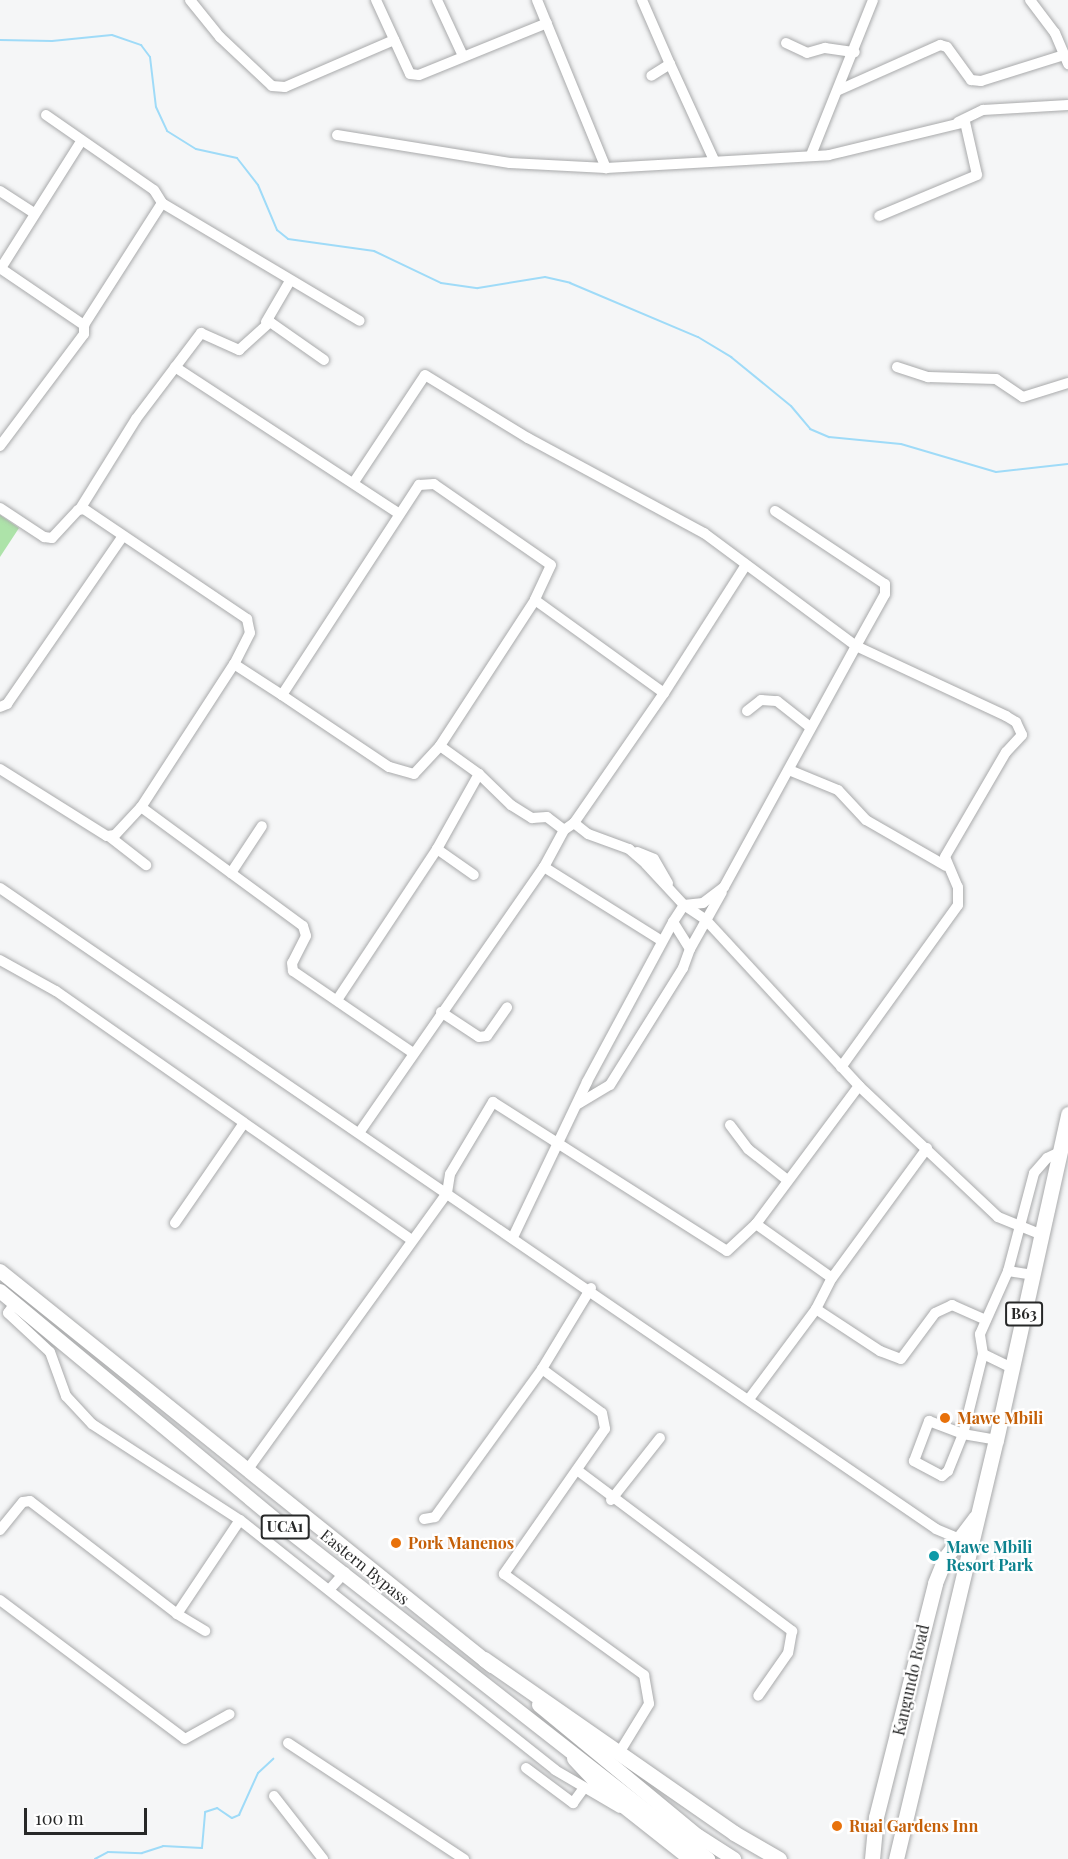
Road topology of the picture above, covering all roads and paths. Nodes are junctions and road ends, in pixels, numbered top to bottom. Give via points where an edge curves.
1 (190, 0) edge
2 (376, 0) edge
3 (437, 0) edge
4 (537, 0) edge
5 (642, 0) edge
6 (873, 0) edge
7 (1030, 0) edge
8 (1041, 0) edge
9 (547, 24) junction
10 (1055, 33) junction
11 (1068, 33) edge
12 (394, 40) junction
13 (786, 43) dead end
14 (855, 52) junction
15 (463, 56) junction
16 (1066, 60) edge
17 (670, 64) junction
18 (651, 76) dead end
19 (839, 90) junction
20 (1068, 105) edge
21 (46, 115) dead end
22 (958, 122) junction
23 (337, 135) dead end
24 (82, 140) junction
25 (811, 155) junction
26 (714, 160) junction
27 (606, 168) junction
28 (0, 191) edge
29 (162, 203) junction
30 (34, 213) junction
31 (879, 216) dead end
32 (0, 268) edge
33 (290, 281) junction
34 (360, 321) dead end
35 (266, 322) junction
36 (84, 325) junction
37 (324, 360) dead end
38 (175, 367) junction
39 (897, 367) dead end
40 (1068, 382) edge
41 (0, 446) edge
42 (354, 482) junction
43 (0, 508) edge
44 (80, 509) junction
45 (775, 511) dead end
46 (398, 513) junction
47 (123, 536) junction
48 (746, 565) junction
49 (535, 600) junction
50 (856, 646) junction
51 (234, 664) junction
52 (664, 693) junction
53 (282, 695) junction
54 (0, 707) edge
55 (747, 711) dead end
56 (810, 727) junction
57 (440, 746) junction
58 (0, 769) edge
59 (789, 770) junction
60 (479, 774) junction
61 (141, 807) junction
62 (574, 822) junction
63 (262, 826) dead end
64 (564, 830) junction
65 (110, 837) junction
66 (437, 849) junction
67 (146, 865) dead end
68 (946, 866) junction
69 (544, 867) junction
70 (231, 873) junction
71 (474, 875) dead end
72 (724, 887) junction
73 (0, 888) edge
74 (684, 905) junction
75 (706, 921) junction
76 (673, 922) junction
77 (662, 941) junction
78 (690, 949) junction
79 (0, 960) edge
80 (337, 1000) junction
81 (507, 1007) dead end
82 (441, 1012) junction
83 (412, 1053) junction
84 (841, 1067) junction
85 (859, 1086) junction
86 (578, 1104) junction
87 (1068, 1114) edge
88 (244, 1123) junction
89 (730, 1125) dead end
90 (359, 1133) junction
91 (559, 1145) junction
92 (927, 1148) junction
93 (1060, 1152) junction
94 (786, 1179) junction
95 (447, 1193) junction
96 (175, 1223) dead end
97 (756, 1224) junction
98 (1017, 1228) junction
99 (1042, 1235) junction
100 (513, 1237) junction
101 (411, 1240) junction
102 (0, 1270) edge
103 (1008, 1271) junction
104 (1033, 1275) junction
105 (832, 1278) junction
106 (591, 1288) junction
107 (0, 1292) edge
108 (15, 1303) junction
109 (816, 1309) junction
110 (986, 1320) junction
111 (983, 1353) junction
112 (1012, 1368) junction
113 (542, 1369) junction
114 (749, 1399) junction
115 (963, 1434) junction
116 (660, 1438) dead end
117 (996, 1440) junction
118 (225, 1452) junction
119 (214, 1467) junction
120 (248, 1469) junction
121 (577, 1470) junction
122 (611, 1500) junction
123 (979, 1512) junction
124 (424, 1519) dead end
125 (240, 1520) junction
126 (0, 1530) edge
127 (959, 1539) junction
128 (345, 1572) junction
129 (328, 1590) junction
130 (1, 1602) edge
131 (177, 1614) junction
132 (205, 1631) dead end
133 (484, 1659) junction
134 (758, 1696) dead end
135 (230, 1714) dead end
136 (288, 1743) dead end
137 (896, 1747) junction
138 (921, 1750) junction
139 (619, 1753) junction
140 (574, 1758) junction
141 (526, 1768) dead end
142 (583, 1789) junction
143 (274, 1796) dead end
144 (633, 1813) junction
145 (323, 1859) edge
146 (464, 1859) edge
147 (691, 1859) edge
148 (708, 1859) edge
149 (734, 1859) edge
150 (779, 1859) edge
151 (872, 1859) edge
152 (896, 1859) edge

1 - 12 street via 220,37 272,86 285,87
2 - 12 street
3 - 15 street
4 - 9 street
5 - 17 street
6 - 14 street
7 - 10 street
8 - 10 street
9 - 15 street
9 - 27 street
10 - 11 street
10 - 16 street
12 - 15 street via 410,74 419,75
13 - 14 street via 807,53 825,48
14 - 19 street
16 - 19 street via 981,81 971,80 947,47 940,45
17 - 18 street
17 - 26 street
19 - 25 street
20 - 22 street via 983,110
21 - 24 street
22 - 25 street via 829,155
22 - 31 street via 969,126 977,175
23 - 27 street via 510,163
24 - 29 street via 154,190
24 - 30 street
25 - 26 street
26 - 27 street
28 - 30 street
29 - 33 street
29 - 36 street
30 - 32 street
32 - 36 street
33 - 34 street
33 - 35 street
35 - 37 street
35 - 38 street via 239,350 201,333
36 - 41 street via 84,333
38 - 42 street via 232,408
38 - 44 street via 136,419
39 - 40 street via 928,377 996,379 1023,397
42 - 46 street
42 - 48 street via 417,380 425,375 528,438 704,532
43 - 44 street via 44,537 52,538
44 - 47 street
45 - 50 street via 885,584 880,605
46 - 49 street via 419,485 434,484 548,560 551,571
46 - 53 street
47 - 51 street via 247,619 250,633
47 - 54 street via 7,704
48 - 50 street
48 - 52 street
49 - 52 street
49 - 57 street
50 - 56 street
50 - 68 street via 1006,716 1016,722 1022,735 1006,752 945,856
51 - 53 street
51 - 61 street
52 - 62 street
53 - 57 street via 400,772 414,774
55 - 56 street via 761,700 777,701
56 - 59 street
57 - 60 street
58 - 65 street
59 - 68 street via 838,790 866,820
59 - 72 street
60 - 64 street via 511,805 532,818 547,817
60 - 66 street
61 - 65 street
61 - 70 street
62 - 64 street
62 - 74 street via 588,834 629,849
63 - 70 street
64 - 69 street
65 - 67 street
66 - 71 street
66 - 80 street
68 - 84 street via 958,887 958,905
69 - 77 street
69 - 82 street
70 - 80 street via 303,926 306,936 291,967
72 - 74 street via 703,903
72 - 75 street
73 - 90 street
74 - 75 street
74 - 76 street
75 - 78 street
75 - 84 street
76 - 77 street
76 - 78 street
77 - 86 street
78 - 86 street via 683,968 609,1085
79 - 88 street via 56,991
80 - 83 street
81 - 82 street via 487,1036 479,1037
82 - 83 street
83 - 90 street
84 - 85 street
85 - 92 street
85 - 94 street
86 - 91 street
87 - 93 highway, Kangundo Road / B63
88 - 96 street
88 - 101 street
89 - 94 street via 748,1149
90 - 95 street
91 - 95 street via 493,1102 450,1174
91 - 97 street via 636,1191 719,1249 734,1249
91 - 100 street
92 - 98 street via 998,1217
92 - 105 street
93 - 98 street via 1047,1158 1034,1173
93 - 99 highway, Kangundo Road / B63
94 - 97 street
95 - 100 street
95 - 101 street
97 - 105 street
98 - 99 street
98 - 103 street
99 - 104 highway, Kangundo Road / B63
100 - 106 street
101 - 120 street
102 - 118 main road, Eastern Bypass / UCA1
103 - 104 street
103 - 110 street
104 - 112 highway, Kangundo Road / B63
105 - 109 street
106 - 113 street
106 - 114 street
107 - 108 main road, Eastern Bypass / UCA1
108 - 119 main road, Eastern Bypass / UCA1
108 - 125 street via 8,1313 50,1352 75,1409
109 - 110 street via 880,1351 901,1359 935,1313 952,1305
109 - 114 street
110 - 111 street via 981,1334
111 - 112 street
111 - 115 street
112 - 117 highway, Kangundo Road / B63
113 - 121 street via 605,1420 605,1429
113 - 124 street via 435,1517
114 - 127 street via 936,1529
115 - 115 street via 929,1421 916,1466 945,1475
115 - 117 street
116 - 122 street
117 - 123 highway, Kangundo Road / B63
118 - 119 main road
118 - 120 main road, Eastern Bypass / UCA1
119 - 128 main road, Eastern Bypass / UCA1
120 - 133 main road, Eastern Bypass / UCA1 via 359,1563
121 - 122 street
121 - 139 street via 504,1574 644,1675 649,1704
122 - 134 street via 792,1631 788,1653
123 - 127 highway, Kangundo Road / B63
123 - 138 highway, Kangundo Road / B63
125 - 129 street
125 - 131 street
126 - 131 street via 23,1502 30,1501
127 - 137 highway, Kangundo Road / B63 via 935,1582
128 - 129 street
128 - 140 main road, Eastern Bypass / UCA1
129 - 142 street
130 - 135 street via 185,1739
131 - 132 street
133 - 139 highway
133 - 149 main road, Eastern Bypass / UCA1 via 698,1836
136 - 146 street
137 - 138 highway via 913,1743
137 - 151 highway, Kangundo Road / B63 via 876,1817
138 - 152 highway, Kangundo Road / B63
139 - 150 highway
140 - 144 highway
140 - 148 main road, Eastern Bypass / UCA1
141 - 142 street via 573,1803
142 - 144 street
143 - 145 street
144 - 147 highway

